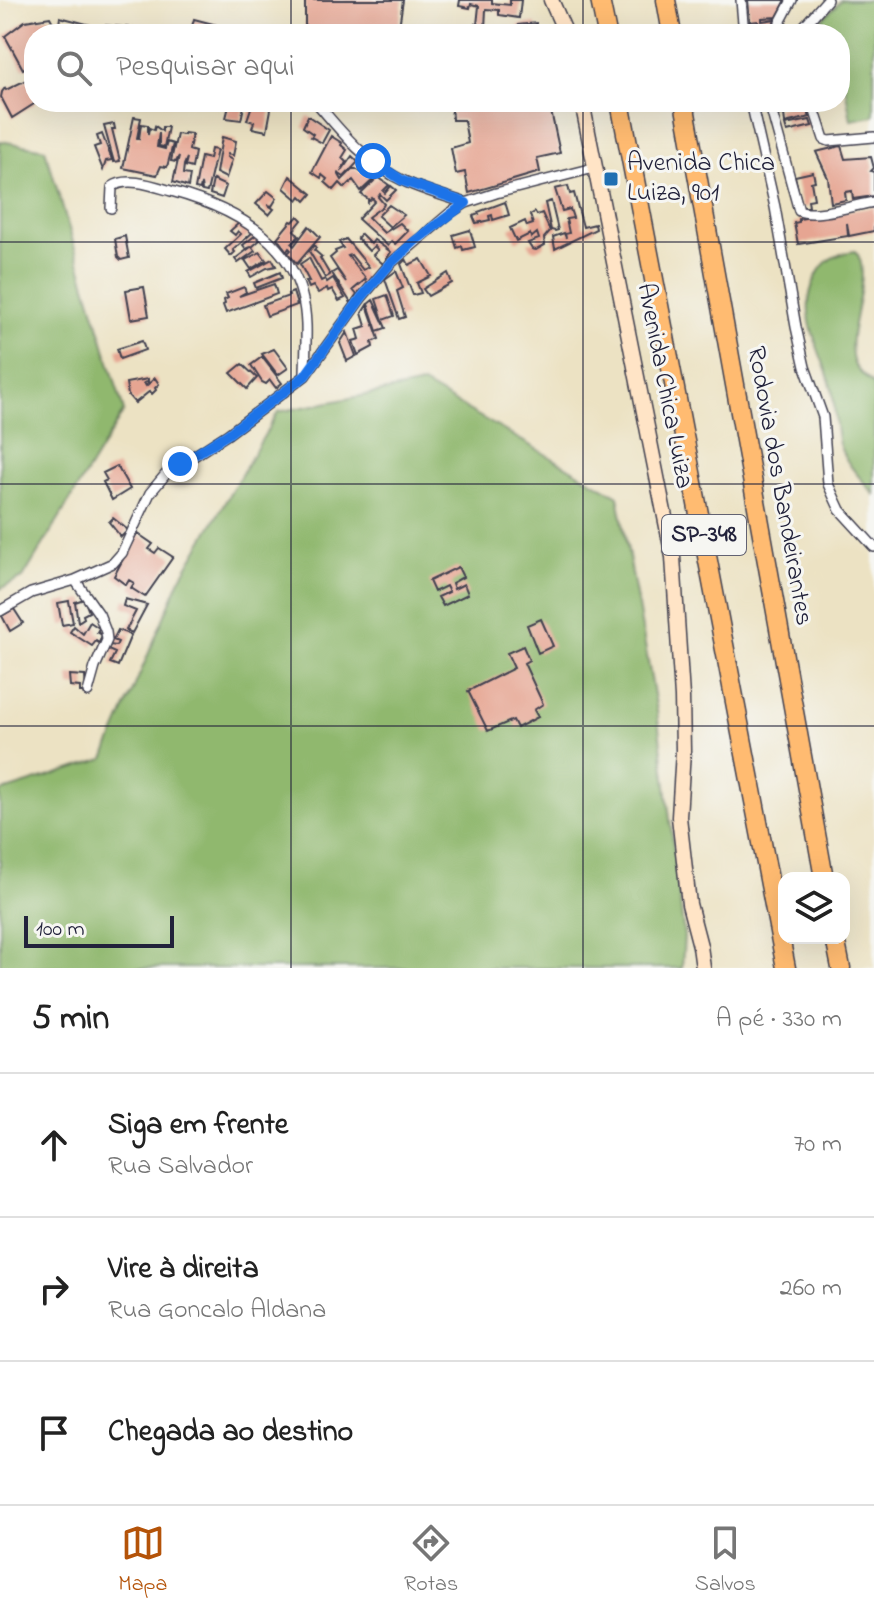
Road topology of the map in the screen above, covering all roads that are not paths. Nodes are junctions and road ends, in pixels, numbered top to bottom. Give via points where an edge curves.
1 (551, 0) edge
2 (600, 0) edge
3 (666, 0) edge
4 (741, 0) edge
5 (792, 0) edge
6 (827, 0) edge
7 (562, 24) edge
8 (605, 24) edge
9 (670, 24) edge
10 (743, 24) edge
11 (779, 24) edge
12 (806, 24) edge
13 (324, 112) edge
14 (584, 112) edge
15 (622, 112) edge
16 (686, 112) edge
17 (753, 112) edge
18 (772, 112) edge
19 (815, 112) edge
20 (874, 137) edge
21 (594, 168) junction
22 (874, 202) edge
23 (466, 203) junction
24 (111, 208) dead end
25 (305, 376) junction
26 (874, 547) edge
27 (75, 580) junction
28 (0, 611) edge
29 (88, 692) dead end
30 (823, 872) edge
31 (836, 944) edge
32 (703, 968) edge
33 (786, 968) edge
34 (841, 968) edge

1 - 7 main road
2 - 8 highway
3 - 9 highway
4 - 10 street
5 - 11 street
6 - 12 street
13 - 23 street via 342,134 403,181
14 - 21 main road, Avenida Chica Luiza
15 - 33 highway, SP-348
16 - 30 highway, Rodovia dos Bandeirantes / SP-348
17 - 26 street via 799,341 823,417 828,484 840,510
18 - 22 street via 799,211
19 - 20 street via 824,139
21 - 23 street
21 - 32 main road, Avenida Chica Luiza via 675,575 683,721 679,817
23 - 25 street via 390,264
24 - 25 street via 112,187 118,182 141,183 210,202 266,237 287,262 303,297
25 - 27 street via 166,474 150,493 122,553 113,563
27 - 28 street via 31,593
27 - 29 street via 99,614 107,640
31 - 34 highway

